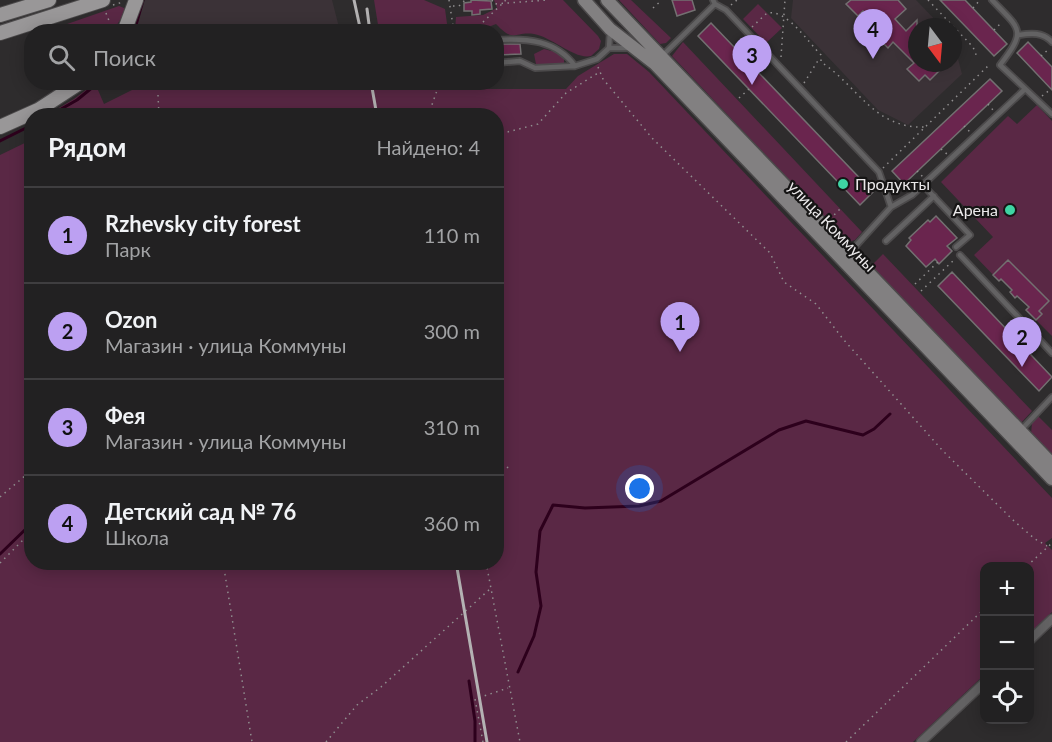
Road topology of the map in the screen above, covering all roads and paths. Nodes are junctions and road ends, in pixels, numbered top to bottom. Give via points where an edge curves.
1 (49, 0) edge
2 (128, 0) edge
3 (136, 0) edge
4 (449, 0) edge
5 (465, 0) edge
6 (492, 0) edge
7 (506, 0) edge
8 (548, 0) edge
9 (584, 0) edge
10 (607, 0) edge
11 (662, 0) edge
12 (784, 0) edge
13 (928, 0) edge
14 (980, 0) edge
15 (992, 0) edge
16 (501, 2) edge
17 (714, 2) edge
18 (106, 4) edge
19 (452, 6) junction
20 (653, 8) dead end
21 (973, 8) dead end
22 (0, 15) edge
23 (1008, 16) junction
24 (784, 17) junction
25 (33, 24) edge
26 (111, 24) edge
27 (127, 24) edge
28 (453, 24) edge
29 (481, 24) edge
30 (24, 26) edge
31 (610, 29) junction
32 (994, 30) dead end
33 (747, 31) junction
34 (0, 33) edge
35 (1019, 35) junction
36 (504, 40) edge
37 (1052, 44) edge
38 (609, 48) junction
39 (633, 48) junction
40 (519, 54) dead end
41 (510, 55) dead end
42 (662, 56) junction
43 (1041, 56) dead end
44 (977, 57) dead end
45 (819, 58) junction
46 (597, 59) junction
47 (520, 61) junction
48 (504, 62) edge
49 (510, 62) junction
50 (990, 64) dead end
51 (575, 66) junction
52 (781, 67) junction
53 (599, 73) junction
54 (801, 88) junction
55 (749, 89) dead end
56 (1051, 89) edge
57 (69, 90) edge
58 (437, 90) edge
59 (1024, 90) junction
60 (158, 95) dead end
61 (739, 98) dead end
62 (1038, 99) junction
63 (41, 108) edge
64 (159, 108) edge
65 (431, 108) edge
66 (1052, 114) edge
67 (24, 116) edge
68 (0, 127) edge
69 (925, 127) junction
70 (504, 133) edge
71 (879, 172) junction
72 (923, 185) junction
73 (934, 196) junction
74 (891, 207) junction
75 (886, 241) dead end
76 (956, 247) dead end
77 (960, 255) joint
78 (845, 257) junction
79 (938, 262) dead end
80 (915, 284) dead end
81 (921, 291) dead end
82 (1052, 353) edge
83 (1052, 397) edge
84 (1016, 434) junction
85 (1052, 464) edge
86 (504, 466) edge
87 (511, 469) dead end
88 (24, 477) edge
89 (1052, 479) edge
90 (0, 497) edge
91 (24, 539) edge
92 (1052, 543) edge
93 (1047, 546) junction
94 (1032, 562) edge
95 (0, 563) edge
96 (224, 570) edge
97 (487, 570) edge
98 (490, 589) junction
99 (980, 613) edge
100 (1052, 619) edge
101 (1034, 635) edge
102 (980, 687) edge
103 (508, 688) junction
104 (252, 742) edge
105 (326, 742) edge
106 (483, 742) edge
107 (520, 742) edge
108 (846, 742) edge
109 (921, 742) edge

1 - 22 main road
2 - 18 path
3 - 27 main road
4 - 19 path
5 - 19 path
6 - 16 path via 494,4
7 - 16 path
8 - 16 path
9 - 31 main road, улица Коммуны
10 - 42 main road, улица Коммуны
11 - 20 path
12 - 24 path
13 - 44 path via 973,47
14 - 21 path
15 - 23 lane
16 - 29 path
17 - 33 lane
17 - 42 lane
18 - 25 main road
18 - 26 path
19 - 28 path
23 - 32 path
23 - 35 lane
24 - 33 path via 767,13
24 - 45 path
24 - 52 path
30 - 34 main road
31 - 38 lane
31 - 39 main road, улица Коммуны
33 - 52 lane
35 - 37 lane via 1046,36
35 - 59 lane via 1000,65
36 - 51 lane via 542,42 565,53
37 - 43 path
38 - 39 lane
38 - 46 lane
39 - 78 main road, улица Коммуны via 655,64
40 - 47 lane
41 - 49 lane
42 - 78 main road, улица Коммуны
45 - 54 path
45 - 69 path via 885,118 908,128
46 - 51 lane
46 - 53 path
47 - 49 lane
47 - 51 lane via 535,68
48 - 49 lane
50 - 69 path
52 - 54 lane
53 - 70 path via 566,93 538,124
53 - 93 path via 652,138 770,253 784,282 816,304 943,451 1014,521
54 - 71 lane
55 - 61 path
56 - 62 path
57 - 63 main road
58 - 65 path
59 - 62 lane
59 - 72 lane
60 - 64 path
62 - 66 lane
67 - 68 main road
69 - 71 path
71 - 74 lane
72 - 73 lane
72 - 74 lane
73 - 75 lane
73 - 76 lane via 970,235
74 - 78 lane
77 - 81 path
77 - 82 lane
78 - 84 main road, улица Коммуны
79 - 80 path
83 - 84 lane
84 - 85 main road, улица Коммуны
84 - 89 main road, улица Коммуны
86 - 87 path
88 - 90 path
91 - 95 path
92 - 93 path
93 - 94 path
96 - 104 path
97 - 98 path
98 - 103 path
98 - 105 path via 357,705
99 - 108 path
100 - 101 street
102 - 109 street
103 - 106 path via 475,699
103 - 107 path

